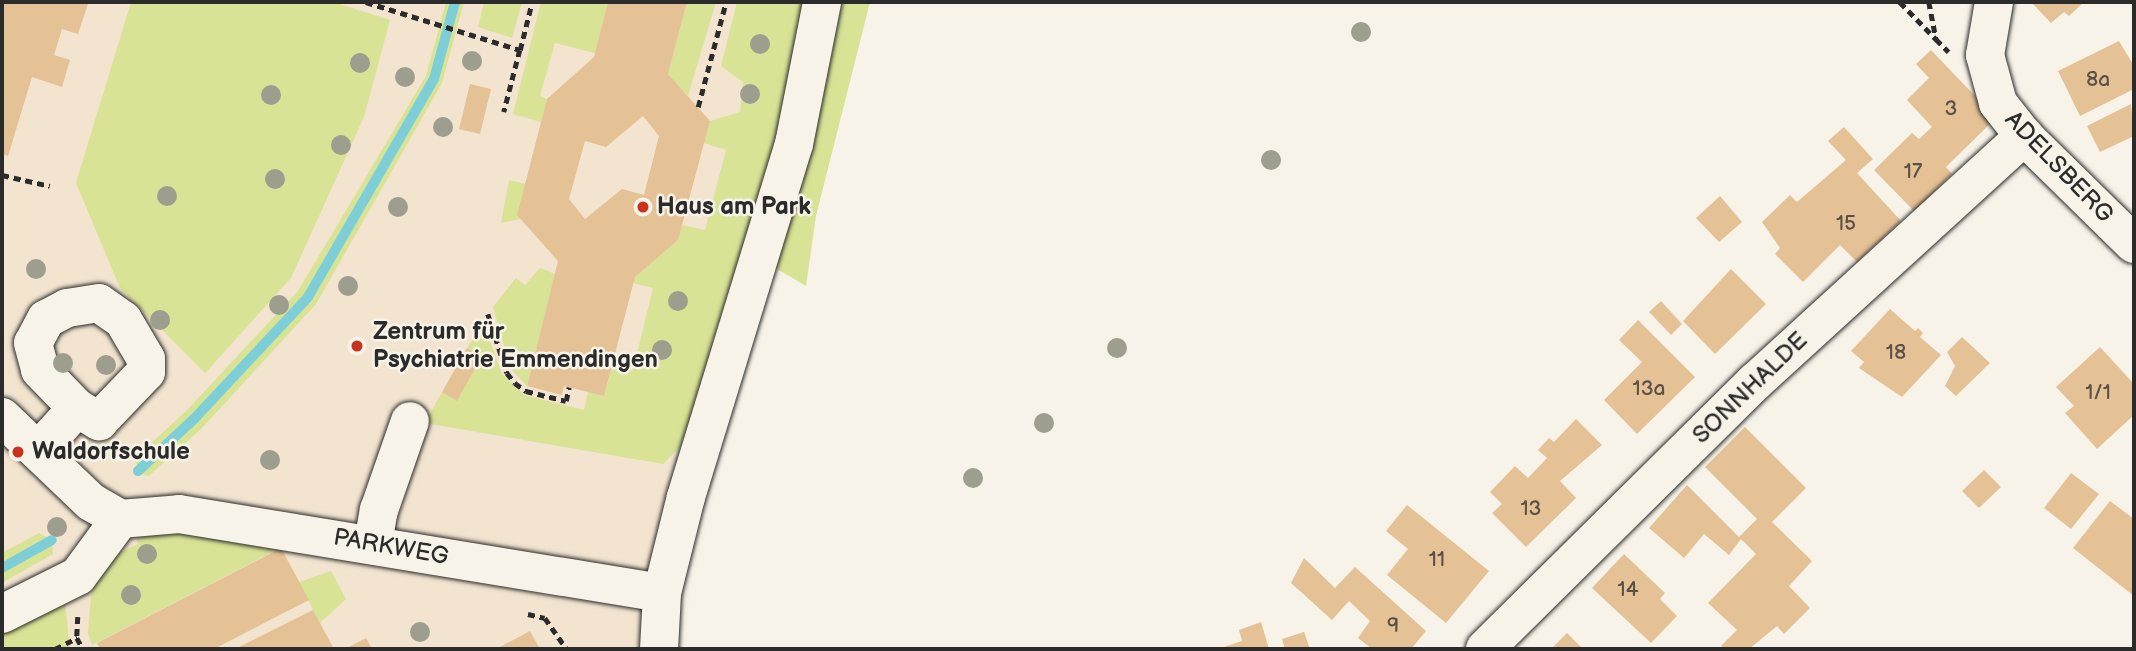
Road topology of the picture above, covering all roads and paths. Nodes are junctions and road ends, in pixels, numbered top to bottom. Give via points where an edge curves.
1 (366, 2) edge
2 (532, 2) edge
3 (726, 2) edge
4 (822, 2) edge
5 (1900, 2) edge
6 (1994, 2) edge
7 (1936, 39) dead end
8 (520, 50) junction
9 (698, 107) dead end
10 (503, 112) dead end
11 (2024, 136) junction
12 (2, 175) edge
13 (50, 186) dead end
14 (2134, 244) edge
15 (488, 314) dead end
16 (569, 387) dead end
17 (77, 408) dead end
18 (2, 417) edge
19 (410, 421) dead end
20 (38, 451) junction
21 (120, 519) junction
22 (373, 543) junction
23 (662, 593) junction
24 (2, 614) edge
25 (528, 614) dead end
26 (77, 638) dead end
27 (55, 649) edge
28 (567, 649) edge
29 (659, 649) edge
30 (1485, 649) edge

1 - 8 path
2 - 8 path
3 - 9 path
4 - 23 street via 794,144 686,497
5 - 7 path
6 - 11 street, ADELSBERG via 1985,55 1998,103
8 - 10 path
11 - 14 street, ADELSBERG
11 - 30 street, SONNHALDE via 1755,382
12 - 13 path
15 - 16 path via 507,373 515,383 526,391 566,401
17 - 20 street
18 - 20 street
19 - 22 street via 379,510
20 - 21 street via 91,502
21 - 22 street, PARKWEG via 179,514
21 - 24 street via 78,576
22 - 23 street, PARKWEG
23 - 29 street
25 - 28 path via 545,618
26 - 27 path

